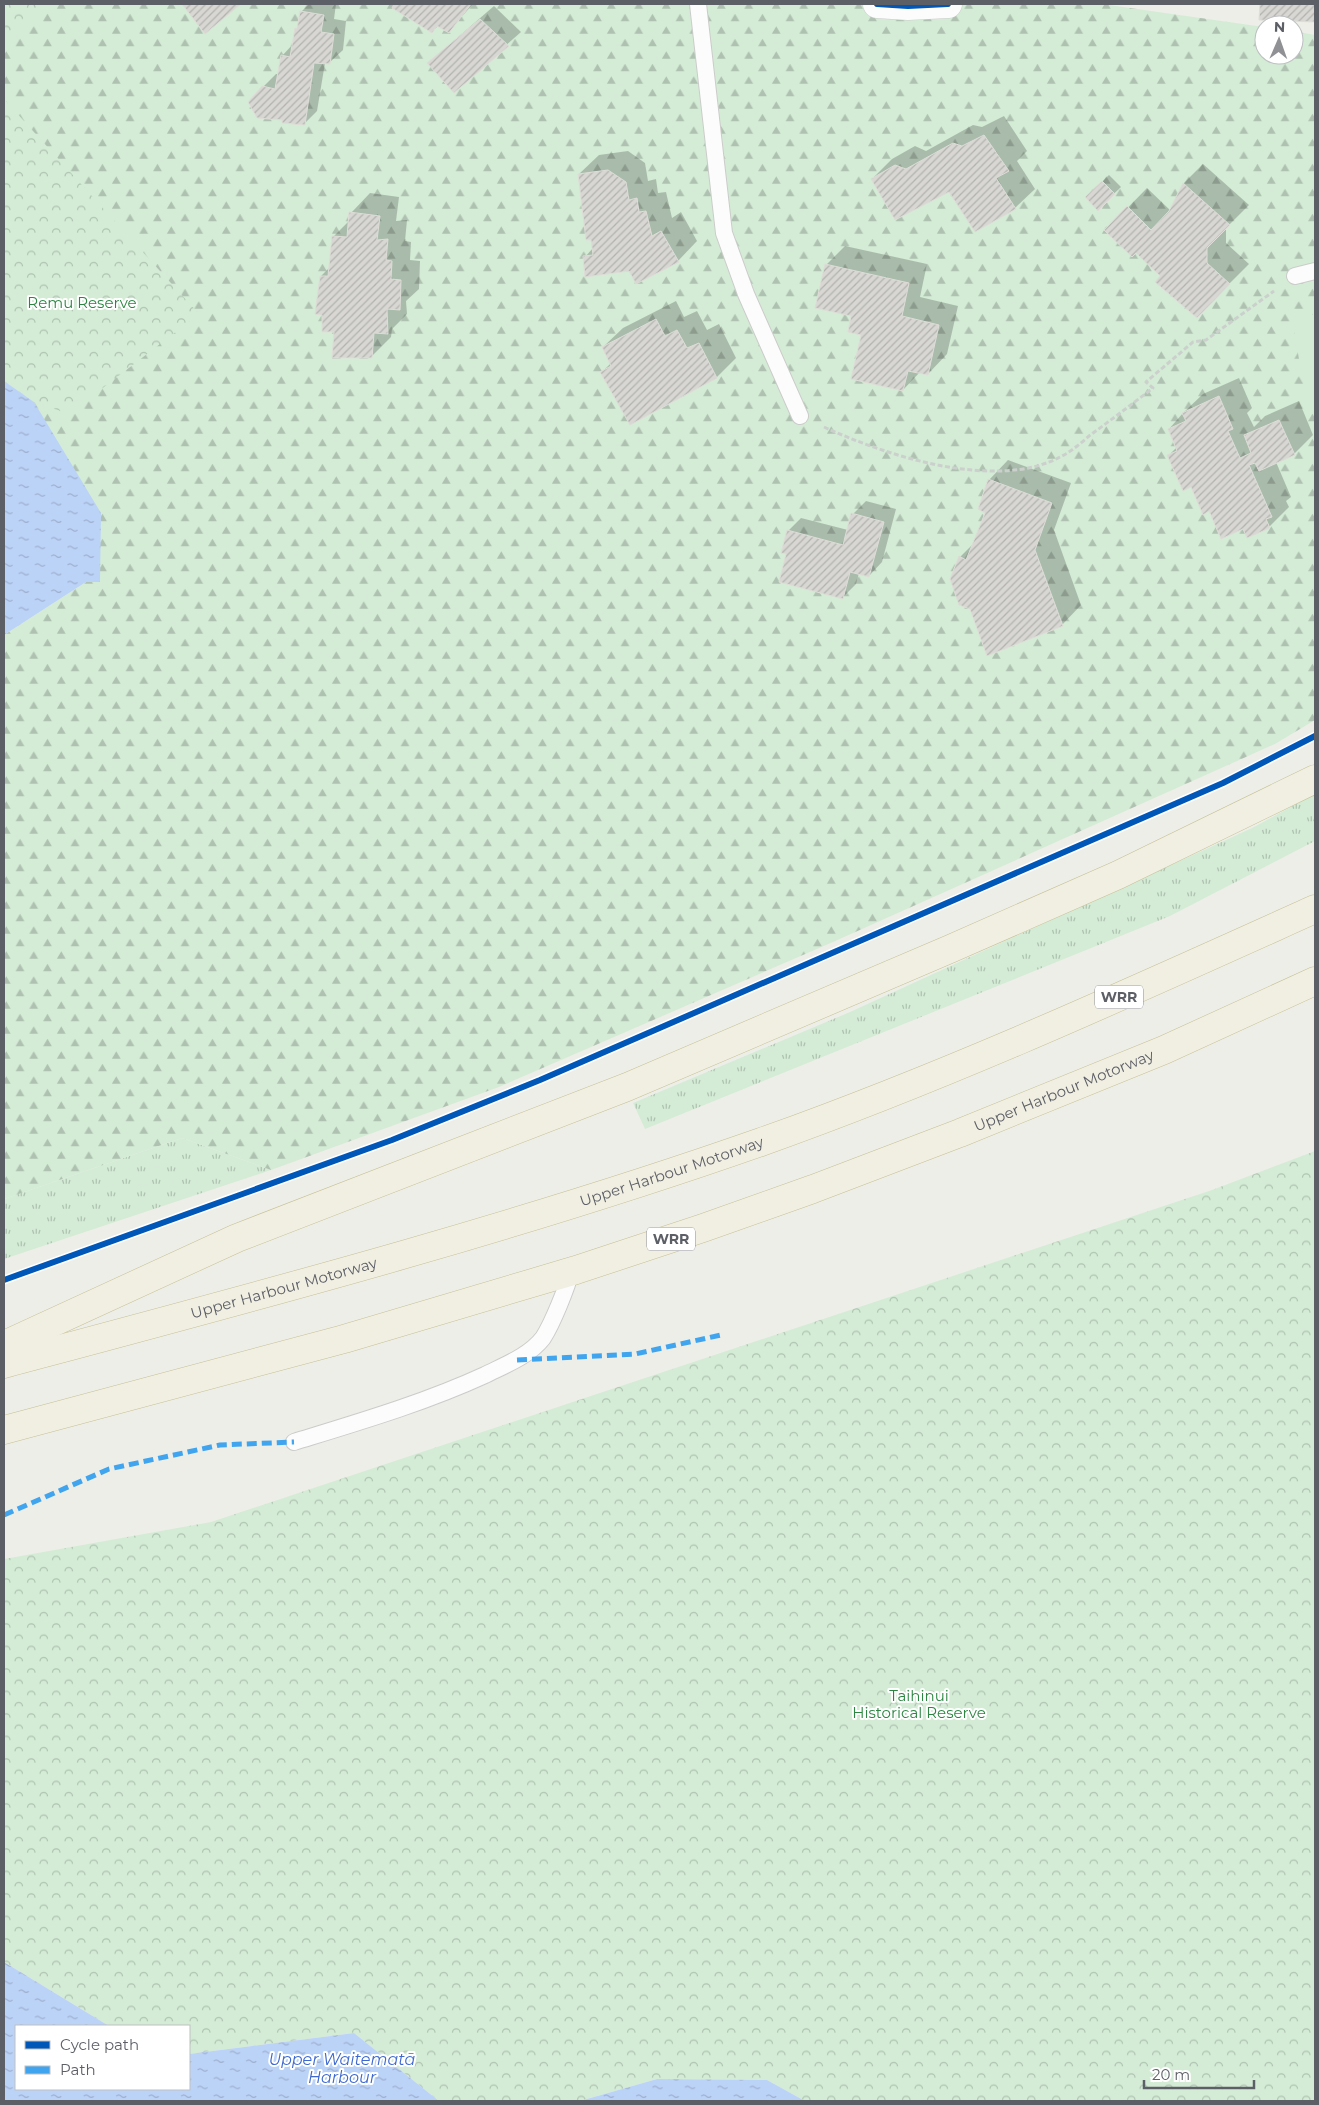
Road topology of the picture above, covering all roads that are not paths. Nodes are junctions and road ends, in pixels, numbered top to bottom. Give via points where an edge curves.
1 (698, 4) edge
2 (877, 4) edge
3 (948, 4) edge
4 (1315, 271) edge
5 (1294, 276) road end
6 (800, 416) road end
7 (1315, 779) edge
8 (1315, 909) edge
9 (1315, 980) edge
10 (571, 1271) junction
11 (4, 1345) edge
12 (4, 1364) edge
13 (4, 1430) edge
14 (294, 1442) dead end

1 - 6 lane via 724,233 746,294
2 - 3 street
4 - 5 lane
7 - 11 highway via 1118,875 950,949 627,1087 237,1238
8 - 12 highway, Upper Harbour Motorway / WRR via 1063,1022 763,1141 347,1272
9 - 10 highway, Upper Harbour Motorway / WRR via 1164,1050 960,1133 722,1222
10 - 13 highway, Upper Harbour Motorway / WRR via 353,1336
10 - 14 lane via 568,1286 542,1338 517,1360 436,1396

